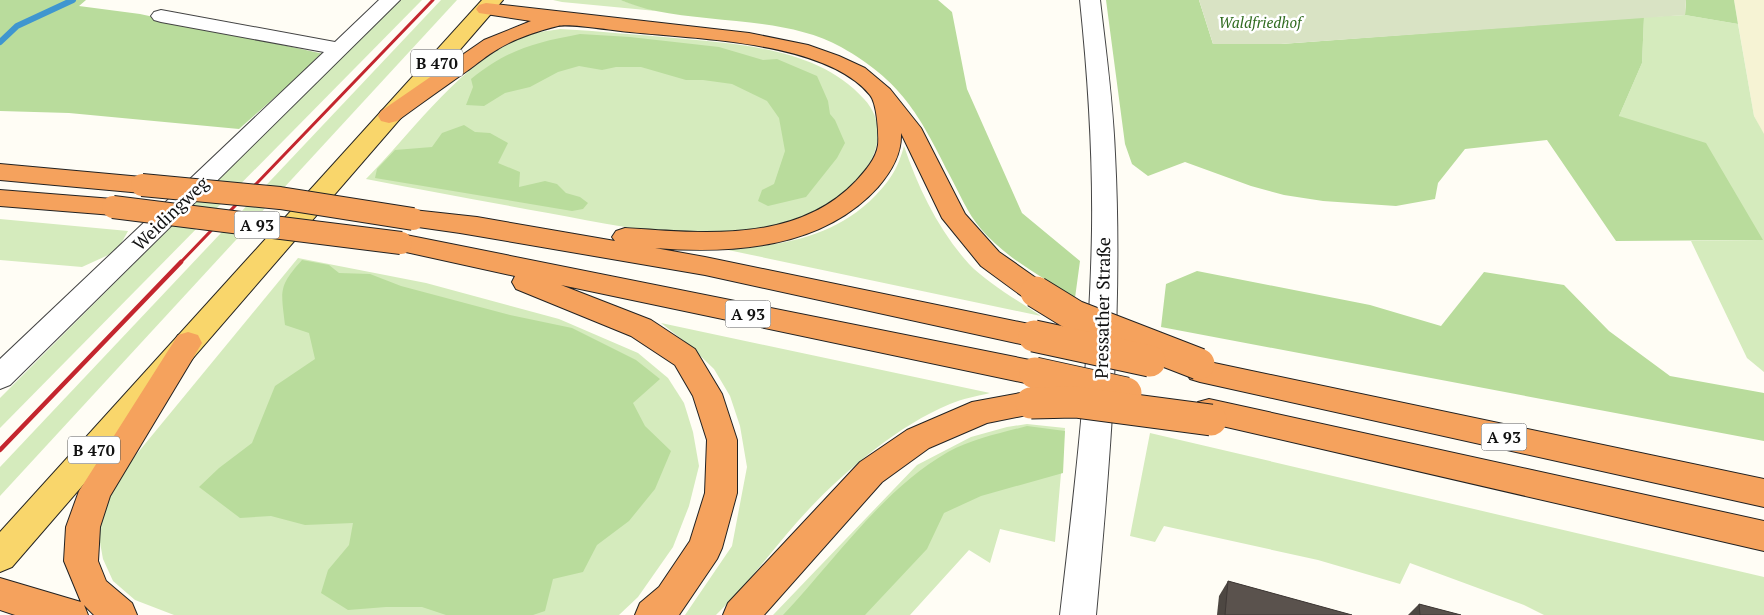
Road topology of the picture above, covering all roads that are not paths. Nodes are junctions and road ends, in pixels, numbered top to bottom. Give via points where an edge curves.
1 (390, 0) edge
2 (525, 0) edge
3 (1090, 0) edge
4 (489, 4) edge
5 (161, 16) dead end
6 (562, 19) junction
7 (340, 49) junction
8 (882, 94) junction
9 (389, 116) junction
10 (0, 172) edge
11 (0, 198) edge
12 (459, 224) junction
13 (460, 256) junction
14 (188, 343) junction
15 (1200, 368) junction
16 (0, 377) edge
17 (1033, 388) junction
18 (1764, 493) edge
19 (1764, 536) edge
20 (0, 556) edge
21 (0, 594) edge
22 (70, 615) edge
23 (119, 615) edge
24 (653, 615) edge
25 (741, 615) edge
26 (1078, 615) edge

1 - 7 street, Weidingweg
2 - 6 highway
3 - 26 street, Pressather Straße via 1099,63 1105,177 1104,264 1096,451
4 - 6 highway
4 - 9 main road, B 470
5 - 7 street
6 - 8 highway via 749,39 801,49 857,73
6 - 9 highway via 491,44
7 - 16 street, Weidingweg
8 - 12 highway via 889,122 888,154 865,188 831,214 779,233 724,242
8 - 15 highway, bridge via 910,128 955,218 990,259 1075,316
9 - 14 main road, B 470
10 - 12 highway, A 93, bridge via 280,198
11 - 13 highway, A 93, bridge via 113,207 400,243
12 - 15 highway, A 93, bridge via 704,266
13 - 17 highway, A 93
13 - 24 highway via 641,328 685,357 707,394 722,440 721,494 705,548 671,599
14 - 20 main road, B 470
14 - 23 highway via 95,490 83,527 81,561 94,592
15 - 18 highway, A 93 via 1244,381
17 - 19 highway, A 93, bridge via 1075,402 1210,415 1298,431
17 - 25 highway via 918,439 871,472
21 - 22 highway

